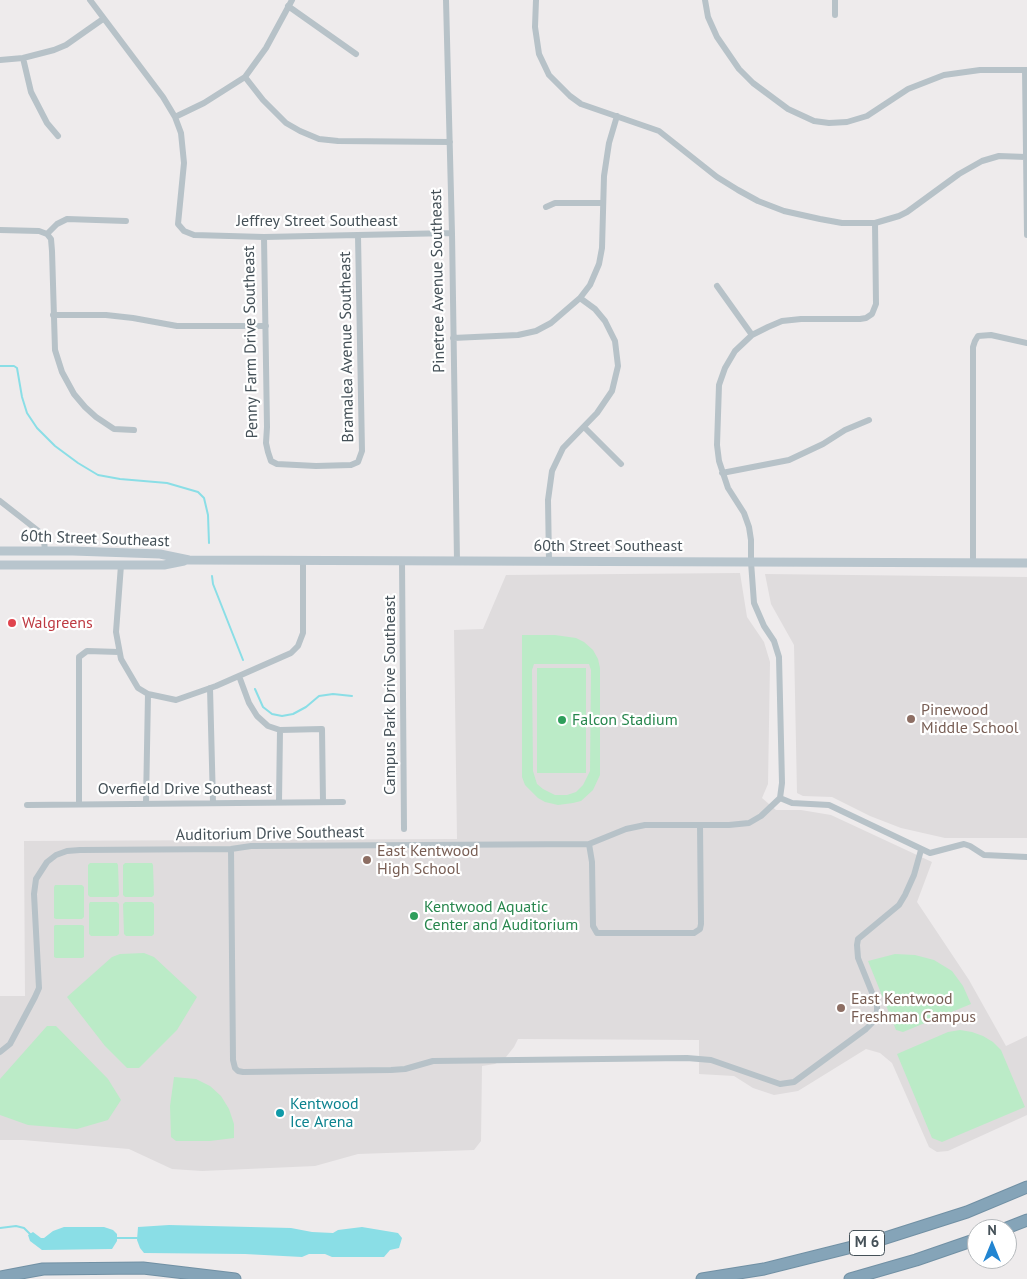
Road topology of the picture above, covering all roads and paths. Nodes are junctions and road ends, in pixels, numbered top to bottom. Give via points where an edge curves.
1 (90, 0) edge
2 (292, 0) edge
3 (446, 0) edge
4 (536, 0) edge
5 (705, 0) edge
6 (835, 0) edge
7 (288, 6) junction
8 (835, 15) dead end
9 (103, 19) junction
10 (356, 54) dead end
11 (23, 58) junction
12 (0, 60) edge
13 (1026, 70) edge
14 (245, 77) junction
15 (617, 116) junction
16 (175, 117) junction
17 (58, 136) dead end
18 (450, 142) junction
19 (1026, 157) edge
20 (602, 203) junction
21 (546, 207) dead end
22 (126, 221) dead end
23 (875, 223) junction
24 (0, 230) edge
25 (452, 233) junction
26 (46, 234) junction
27 (1027, 235) edge
28 (358, 236) junction
29 (264, 237) junction
30 (718, 286) dead end
31 (580, 298) junction
32 (53, 315) junction
33 (266, 326) junction
34 (752, 334) junction
35 (453, 338) junction
36 (1027, 343) edge
37 (869, 420) dead end
38 (584, 427) junction
39 (134, 430) dead end
40 (621, 464) dead end
41 (316, 466) joint
42 (722, 473) junction
43 (0, 501) edge
44 (0, 551) edge
45 (44, 551) junction
46 (66, 551) junction
47 (189, 560) junction
48 (303, 560) junction
49 (402, 561) junction
50 (457, 561) junction
51 (549, 561) junction
52 (751, 562) junction
53 (973, 563) junction
54 (1027, 563) edge
55 (0, 565) edge
56 (43, 565) junction
57 (121, 565) junction
58 (119, 652) junction
59 (239, 676) junction
60 (210, 688) junction
61 (148, 694) junction
62 (280, 730) junction
63 (780, 798) junction
64 (279, 802) junction
65 (323, 802) junction
66 (343, 802) dead end
67 (146, 803) junction
68 (213, 803) junction
69 (79, 804) junction
70 (27, 805) dead end
71 (700, 826) junction
72 (404, 829) dead end
73 (589, 844) junction
74 (232, 849) junction
75 (921, 850) junction
76 (1027, 856) edge
77 (0, 1052) edge
78 (1027, 1187) edge
79 (967, 1242) edge
80 (76, 1269) junction
81 (0, 1277) edge
82 (16, 1279) edge
83 (235, 1279) edge
84 (702, 1279) edge
85 (850, 1279) edge

1 - 9 street
2 - 7 street
3 - 18 street, Pinetree Avenue Southeast
4 - 15 street via 536,42 549,75 581,104
5 - 13 street via 717,37 739,68 788,109 814,121 847,122 867,116 908,89 944,75 980,70
6 - 8 street
7 - 10 street
7 - 14 street via 266,48
9 - 11 street via 66,45
9 - 16 street
11 - 12 street
11 - 17 street via 30,92
13 - 19 street
14 - 16 street
14 - 18 street via 286,123 319,139
15 - 20 street via 608,146
15 - 23 street via 659,131 717,177 758,201 820,220
16 - 29 street, Jeffrey Street Southeast via 184,164 178,224 194,235
18 - 25 street, Pinetree Avenue Southeast
19 - 23 street via 999,156 982,161 906,212
19 - 27 street
20 - 21 street via 555,203
20 - 31 street via 599,264
22 - 26 street via 67,218
23 - 34 street via 876,304 872,314 860,319 782,321
24 - 26 street
25 - 28 street, Jeffrey Street Southeast
25 - 35 street, Pinetree Avenue Southeast
26 - 32 street via 51,239
28 - 29 street, Jeffrey Street Southeast
28 - 41 street, Bramalea Avenue Southeast via 361,458 351,465
29 - 33 street, Penny Farm Drive Southeast
30 - 34 street
31 - 35 street via 551,323 536,331
31 - 38 street via 605,321 615,341 618,366 612,391
32 - 33 street via 106,315 177,326
32 - 39 street via 55,350 74,394 107,425 120,430
33 - 41 street, Penny Farm Drive Southeast via 266,443 271,461
34 - 42 street via 735,351 719,385 717,445
35 - 50 street, Pinetree Avenue Southeast
36 - 53 street via 991,334 978,336 973,347
37 - 42 street via 789,460
38 - 40 street
38 - 51 street via 563,448 552,471 548,500
42 - 52 street via 749,527
43 - 45 street via 40,533
44 - 45 main road, 60th Street Southeast
45 - 46 main road, 60th Street Southeast
46 - 47 main road, 60th Street Southeast via 160,554
46 - 56 main road via 63,558
47 - 48 main road, 60th Street Southeast
47 - 57 main road, 60th Street Southeast via 164,565
48 - 49 main road, 60th Street Southeast
48 - 59 street via 303,633 298,646 292,653
49 - 50 main road, 60th Street Southeast
49 - 72 street, Campus Park Drive Southeast
50 - 51 main road, 60th Street Southeast
51 - 52 main road, 60th Street Southeast
52 - 53 main road, 60th Street Southeast
52 - 63 street via 754,602 779,656
53 - 54 main road, 60th Street Southeast
55 - 56 main road, 60th Street Southeast
56 - 57 main road, 60th Street Southeast
57 - 58 street via 116,632
58 - 61 street via 138,688
58 - 69 street via 87,651 79,657
59 - 60 street
59 - 62 street via 257,716 268,726
60 - 61 street via 176,700
60 - 68 street
61 - 67 street
62 - 64 street
62 - 65 street via 322,729
63 - 71 street, Auditorium Drive Southeast via 750,823
63 - 75 street via 792,803 829,805
64 - 65 street, Overfield Drive Southeast
64 - 68 street, Overfield Drive Southeast
65 - 66 street, Overfield Drive Southeast
67 - 68 street, Overfield Drive Southeast
67 - 69 street, Overfield Drive Southeast
69 - 70 street, Overfield Drive Southeast
71 - 73 street, Auditorium Drive Southeast via 645,825
71 - 73 street via 701,924 694,933 598,932 593,926
73 - 74 street, Auditorium Drive Southeast via 251,846
74 - 75 street via 233,1064 238,1071 391,1070 433,1061 688,1058 711,1060 780,1084 794,1082 874,1021 877,1005 858,958 858,939 899,905
74 - 77 street, Auditorium Drive Southeast via 80,850 61,853 47,862 34,889 38,992 10,1044
75 - 76 street via 930,854 964,844 984,855
78 - 84 highway, M 6 via 967,1212 876,1241 764,1269
79 - 85 highway, M 6
80 - 81 highway via 37,1270
80 - 82 highway
80 - 83 highway via 143,1268

